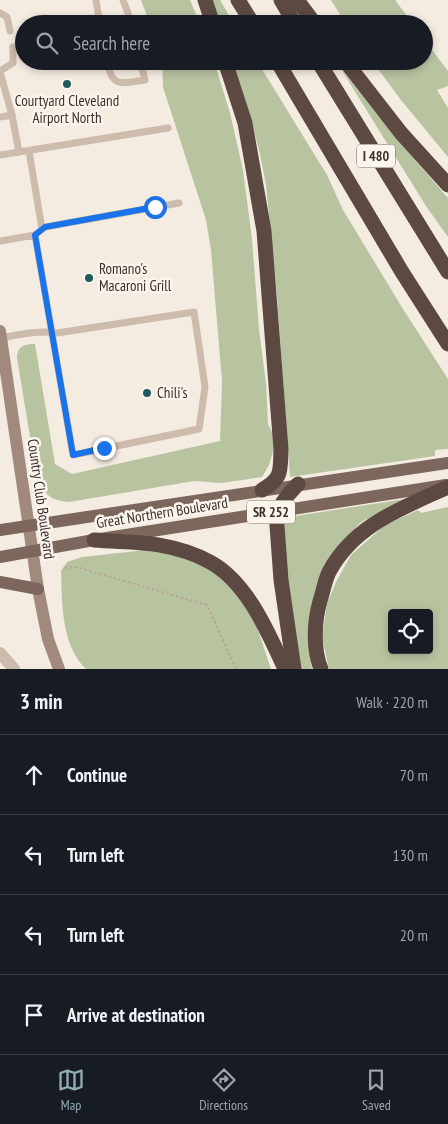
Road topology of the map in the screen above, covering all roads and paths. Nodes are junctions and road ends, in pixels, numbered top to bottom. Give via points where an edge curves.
1 (96, 0) edge
2 (123, 0) edge
3 (205, 0) edge
4 (238, 0) edge
5 (281, 0) edge
6 (297, 0) edge
7 (0, 13) edge
8 (98, 15) edge
9 (129, 15) edge
10 (210, 15) edge
11 (247, 15) edge
12 (290, 15) edge
13 (308, 15) edge
14 (10, 31) dead end
15 (12, 47) dead end
16 (109, 70) edge
17 (142, 70) edge
18 (228, 70) edge
19 (282, 70) edge
20 (324, 70) edge
21 (352, 70) edge
22 (0, 72) edge
23 (12, 116) junction
24 (0, 117) edge
25 (168, 128) dead end
26 (29, 151) junction
27 (19, 152) junction
28 (0, 155) edge
29 (448, 185) edge
30 (179, 203) dead end
31 (42, 229) junction
32 (35, 235) junction
33 (0, 241) edge
34 (448, 272) edge
35 (51, 332) junction
36 (0, 336) edge
37 (448, 344) edge
38 (448, 462) edge
39 (298, 484) junction
40 (448, 486) edge
41 (262, 490) junction
42 (276, 512) junction
43 (28, 525) junction
44 (0, 530) edge
45 (94, 540) junction
46 (32, 551) junction
47 (0, 557) edge
48 (65, 568) dead end
49 (0, 582) edge
50 (38, 589) junction
51 (0, 653) edge
52 (14, 669) edge
53 (59, 669) edge
54 (236, 669) edge
55 (284, 669) edge
56 (294, 669) edge
57 (321, 669) edge

1 - 8 lane
2 - 9 lane
3 - 10 highway
4 - 11 highway
5 - 12 highway
6 - 13 highway
7 - 14 lane via 6,17
15 - 22 lane via 13,63
16 - 17 lane via 112,78 122,83 145,80
18 - 41 highway via 245,123 264,231 281,449 280,471 275,483
19 - 37 highway, I 480
20 - 34 highway, I 480
21 - 29 highway via 401,133
22 - 23 lane
23 - 24 lane
23 - 27 lane
25 - 26 lane
26 - 27 lane
26 - 31 lane
27 - 28 lane
30 - 31 lane
31 - 32 lane
32 - 33 lane
32 - 35 lane
35 - 35 lane via 194,312 205,386 199,428 73,455
35 - 36 lane
36 - 43 street, Country Club Boulevard
38 - 39 main road, Great Northern Boulevard / SR 252
39 - 41 main road, Great Northern Boulevard / SR 252
39 - 42 highway
40 - 42 main road, Great Northern Boulevard / SR 252
40 - 57 highway via 371,524 347,546 328,573 315,633
41 - 43 main road, Great Northern Boulevard / SR 252
42 - 45 main road, Great Northern Boulevard / SR 252
42 - 56 highway via 281,580
43 - 44 main road, Great Northern Boulevard / SR 252
43 - 46 street, Country Club Boulevard
45 - 46 main road, Great Northern Boulevard / SR 252
45 - 55 highway via 157,545 210,562 237,584 264,623
46 - 47 main road, Great Northern Boulevard / SR 252
46 - 50 street, Country Club Boulevard
48 - 54 path via 80,568 207,605
49 - 50 main road
50 - 53 street, Country Club Boulevard via 48,639
51 - 52 street

